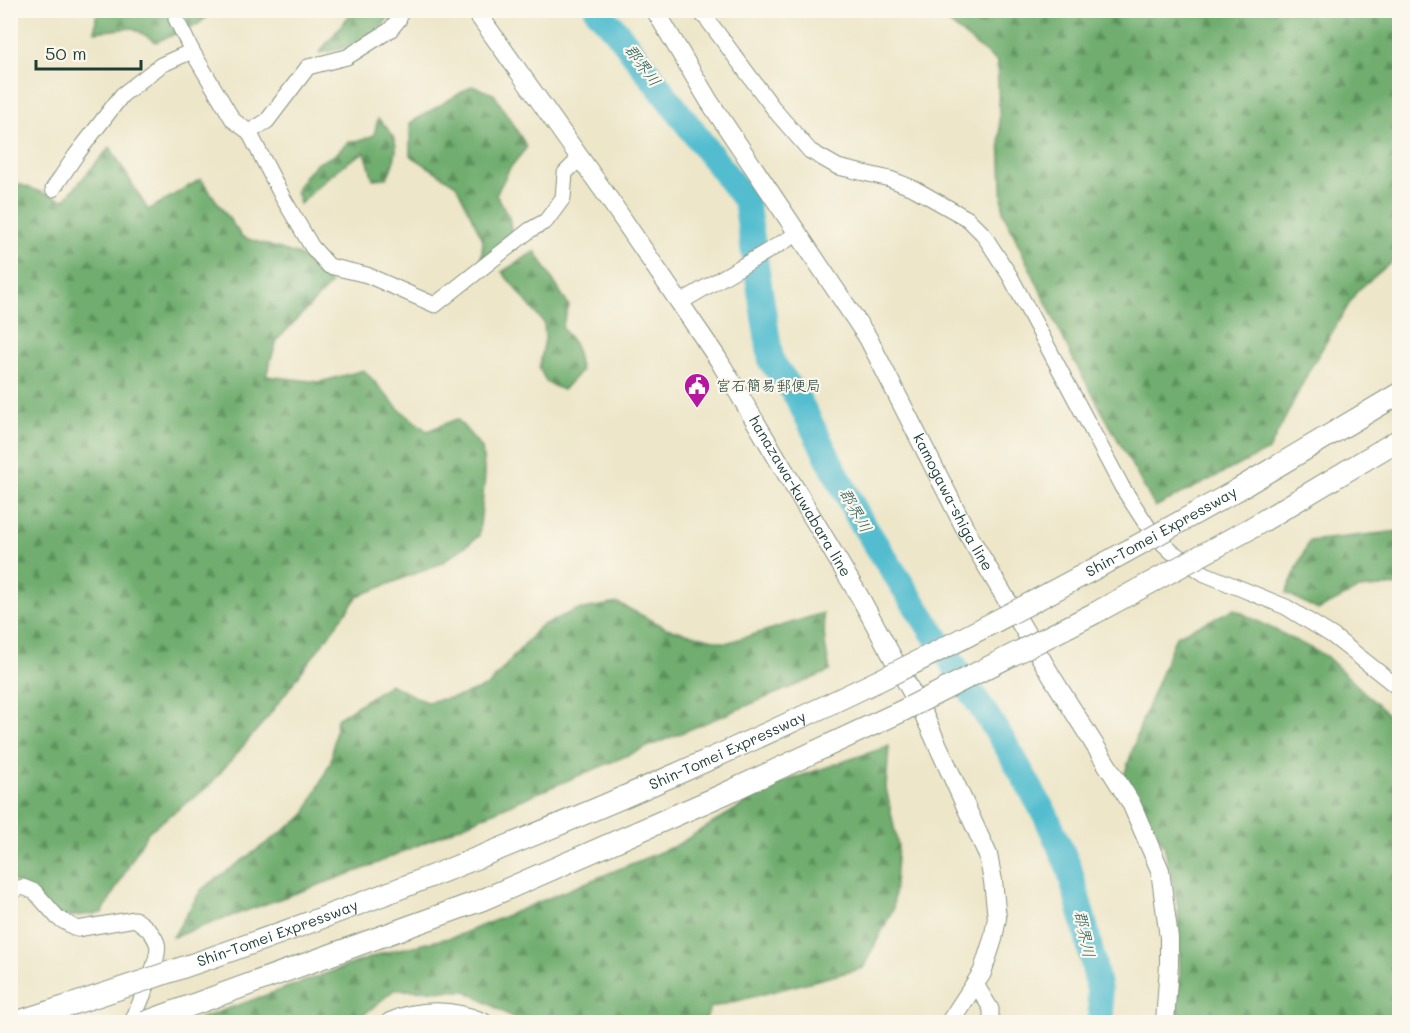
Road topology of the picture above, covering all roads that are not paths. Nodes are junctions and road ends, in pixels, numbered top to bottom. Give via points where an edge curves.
1 (177, 10) edge
2 (475, 10) edge
3 (698, 10) edge
4 (660, 12) edge
5 (399, 18) dead end
6 (192, 51) junction
7 (249, 132) junction
8 (579, 159) junction
9 (53, 189) dead end
10 (789, 239) junction
11 (686, 300) junction
12 (1400, 393) edge
13 (1400, 439) edge
14 (1400, 689) edge
15 (10, 891) edge
16 (976, 984) junction
17 (16, 1023) edge
18 (132, 1023) edge
19 (145, 1023) edge
20 (390, 1023) edge
21 (483, 1023) edge
22 (950, 1023) edge
23 (991, 1023) edge
24 (1165, 1023) edge

1 - 6 street via 176,19
2 - 8 main road, hanazawa-kuwabara line
3 - 14 street via 810,151 838,167 891,179 915,189 961,214 983,234 1010,276 1122,487 1165,546 1205,573 1286,607 1333,636
4 - 10 main road, kamogawa-shiga line
5 - 7 street via 390,30 347,57 308,67 267,121
6 - 7 street via 233,120
6 - 9 street via 161,65 122,95
7 - 8 street via 312,247 329,266 367,275 435,305 546,221 563,198 565,173
8 - 11 main road, hanazawa-kuwabara line
10 - 11 street
10 - 24 main road, kamogawa-shiga line via 868,338 969,536 1136,814 1160,870 1164,898 1169,956
11 - 16 main road, hanazawa-kuwabara line via 861,599 924,715 988,855 997,918
12 - 17 highway, Shin-Tomei Expressway, bridge via 1077,579 882,679 705,761 468,861 297,927
13 - 19 highway, bridge via 1254,527 1095,613 900,712 722,795 482,900
15 - 18 street via 23,887 35,892 58,918 77,929 135,919 149,928 158,944 158,959
16 - 22 main road, hanazawa-kuwabara line
16 - 23 street via 991,1009
20 - 21 main road via 419,1012 446,1012

